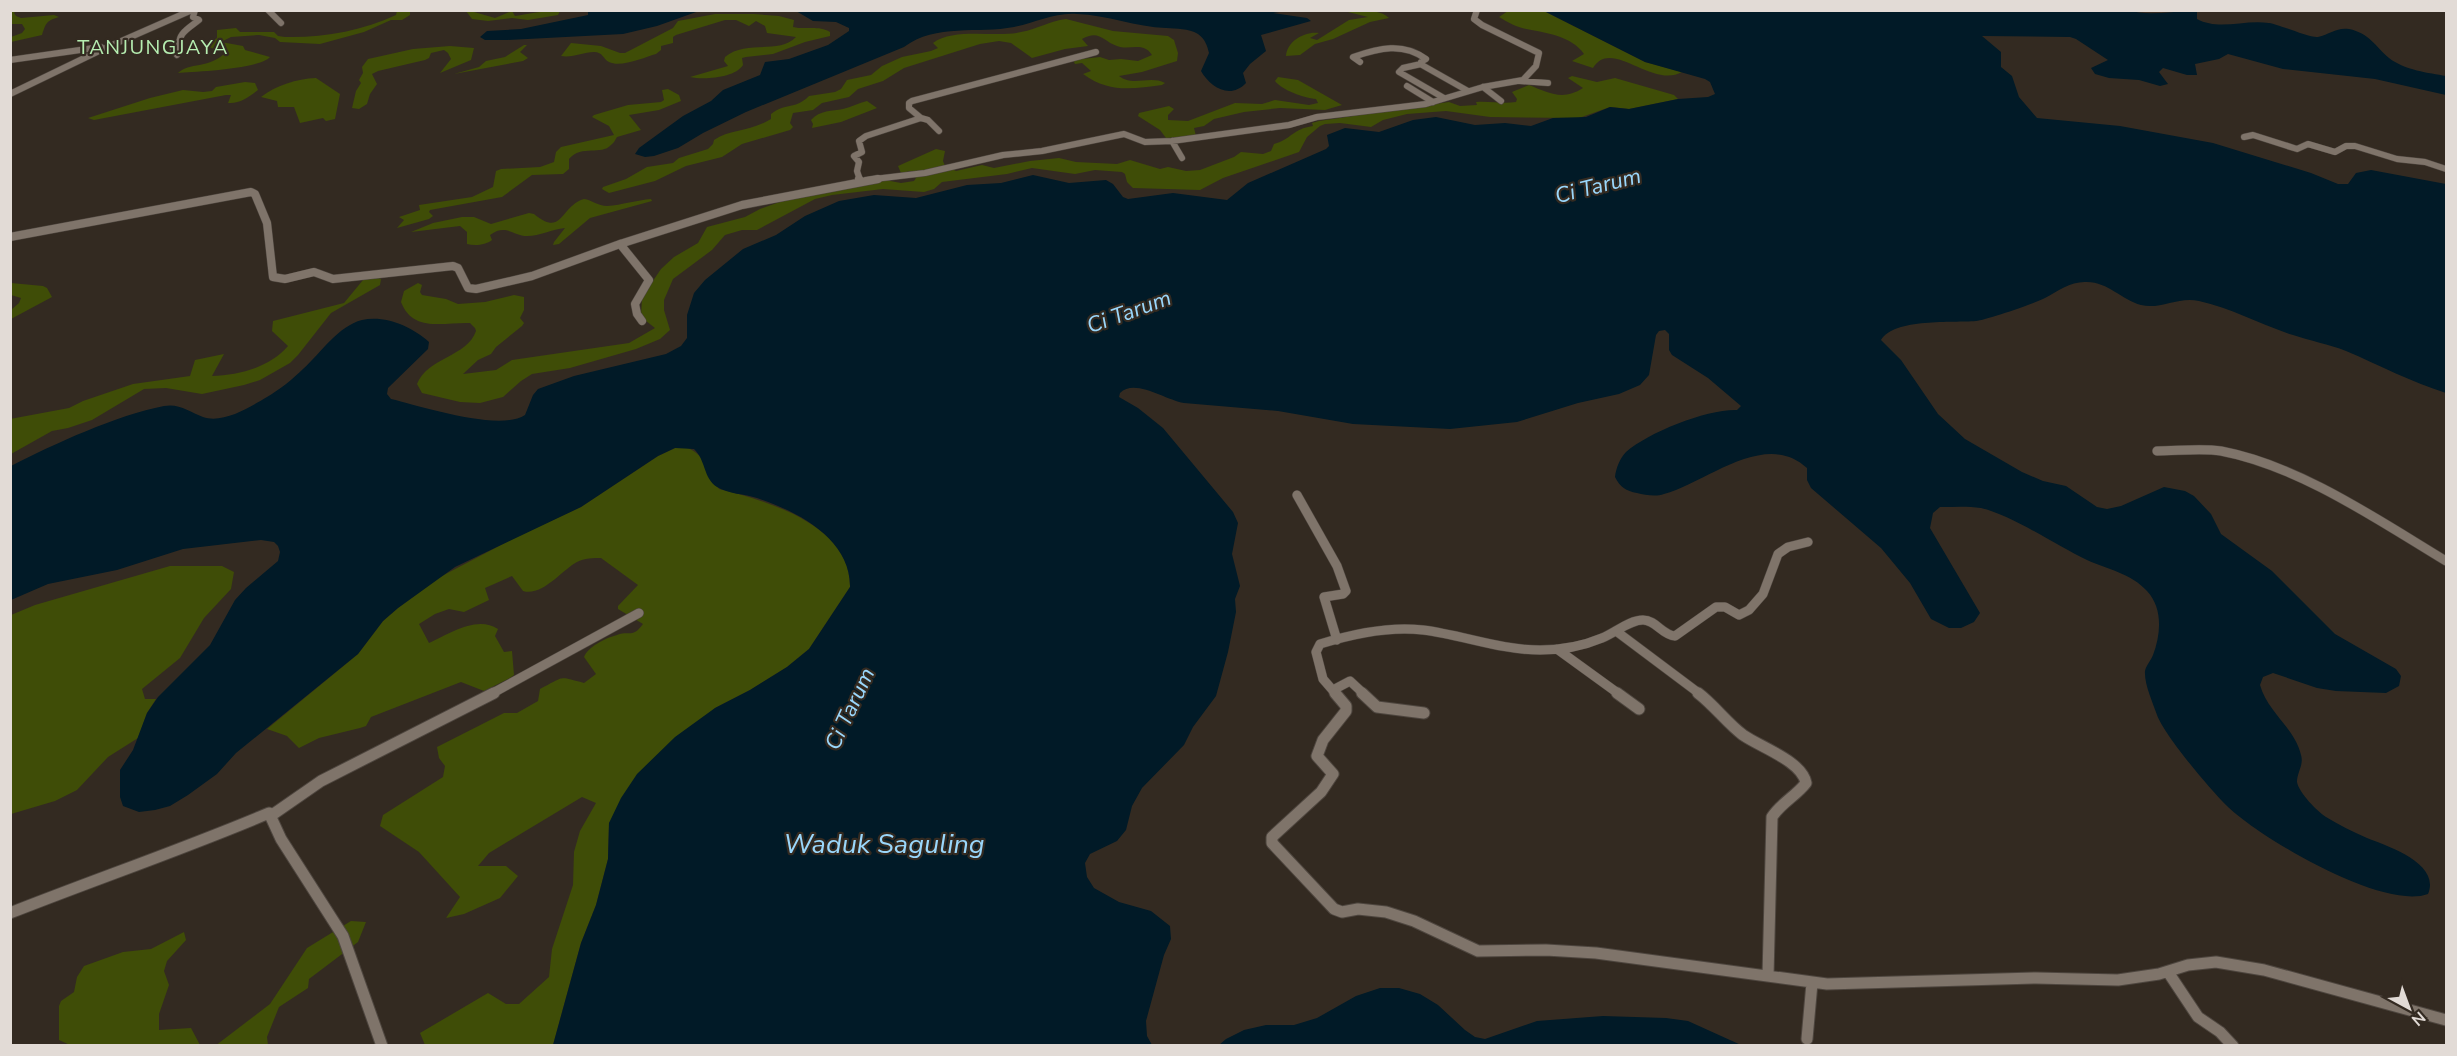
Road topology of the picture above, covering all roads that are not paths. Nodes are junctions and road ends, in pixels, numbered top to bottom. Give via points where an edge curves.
1 (194, 10) edge
2 (268, 10) edge
3 (1477, 10) edge
4 (281, 23) dead end
5 (107, 47) junction
6 (1096, 52) dead end
7 (177, 55) dead end
8 (10, 60) edge
9 (1360, 62) dead end
10 (1421, 64) junction
11 (1520, 81) junction
12 (1548, 83) dead end
13 (1407, 86) dead end
14 (1483, 87) junction
15 (1468, 91) junction
16 (10, 94) edge
17 (1444, 98) junction
18 (1501, 101) dead end
19 (1433, 102) junction
20 (921, 118) junction
21 (939, 130) dead end
22 (2244, 137) dead end
23 (1172, 141) junction
24 (1182, 158) dead end
25 (2446, 169) edge
26 (860, 181) junction
27 (10, 237) edge
28 (620, 244) junction
29 (642, 321) dead end
30 (2157, 451) dead end
31 (1297, 495) dead end
32 (1808, 542) dead end
33 (2446, 561) edge
34 (639, 613) dead end
35 (1616, 631) junction
36 (1337, 640) junction
37 (1557, 650) junction
38 (1333, 690) junction
39 (1639, 709) dead end
40 (1424, 714) dead end
41 (272, 815) junction
42 (10, 913) edge
43 (2168, 972) junction
44 (1768, 976) junction
45 (1812, 983) junction
46 (2446, 1020) edge
47 (1807, 1039) dead end
48 (382, 1046) edge
49 (2233, 1046) edge

1 - 5 street
1 - 7 street via 193,17 199,20 181,34 180,48 173,50
2 - 4 street
3 - 11 street via 1474,19 1482,25 1539,53 1535,68
5 - 8 street
5 - 16 street
6 - 20 street via 909,103 909,108
9 - 10 street via 1353,57 1379,48 1400,48 1425,57
10 - 15 street
10 - 17 street via 1399,72
11 - 12 street
11 - 14 street
13 - 19 street
14 - 15 street
14 - 18 street
15 - 17 street
17 - 19 street
19 - 23 street
20 - 21 street
20 - 26 street via 860,141 862,152 854,156 859,162
22 - 25 street via 2255,136 2297,149 2308,144 2335,152 2355,146
23 - 24 street
23 - 26 street via 1145,142 1124,134 925,173
26 - 28 street via 742,205
27 - 28 street via 251,192 267,223 273,277 280,280 317,273 333,279 453,266 458,268 468,288 474,290 532,276
28 - 29 street via 649,280 635,304
30 - 33 street via 2220,451 2288,471
31 - 36 street via 1337,566 1346,591 1324,597
32 - 35 street via 1794,544 1778,554 1767,586 1743,614 1716,607 1675,636 1645,620
34 - 41 street via 519,680 321,781
35 - 37 street
35 - 44 street via 1706,699 1743,735 1783,757 1805,777 1806,783 1777,808 1772,818
36 - 37 street via 1413,629 1521,649
36 - 38 street via 1320,645 1316,652 1323,679
37 - 39 street
38 - 40 street via 1350,681 1377,707
38 - 44 street via 1346,711 1320,744 1317,757 1333,774 1321,792 1271,840 1334,909 1386,912 1478,951 1596,953
41 - 42 street via 264,814 233,830
41 - 48 street via 281,839 343,936
43 - 45 street via 2118,980
43 - 46 street via 2216,962 2252,967
43 - 49 street via 2198,1017
44 - 45 street
45 - 47 street

